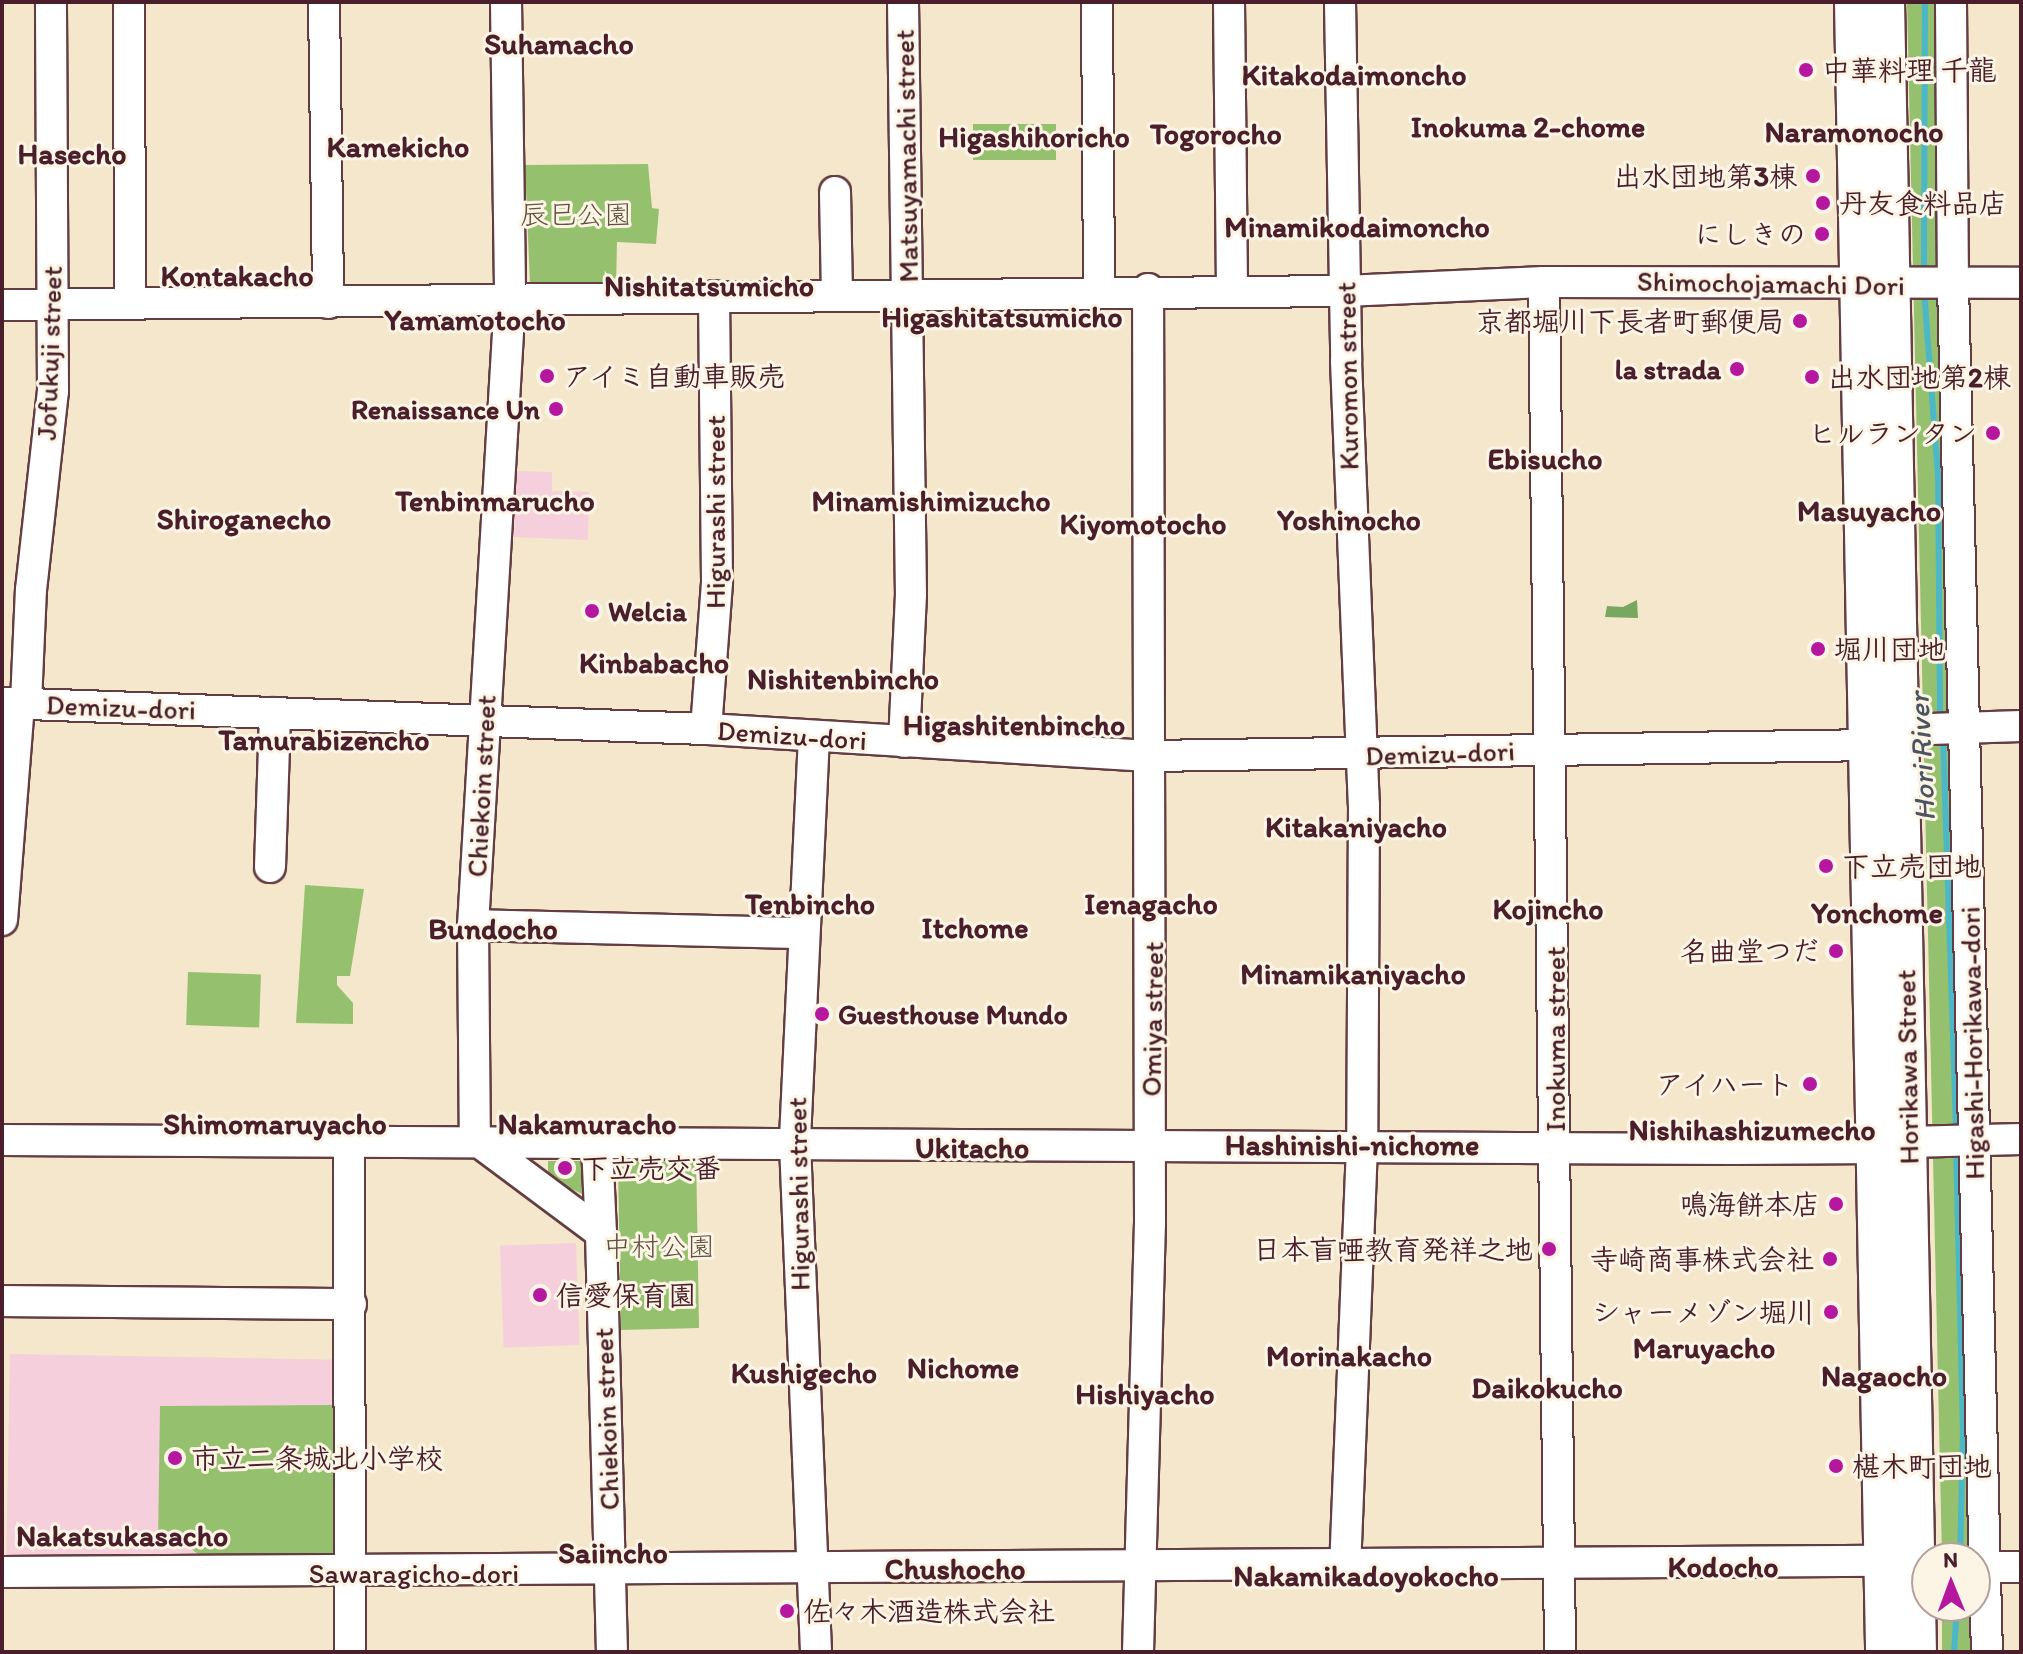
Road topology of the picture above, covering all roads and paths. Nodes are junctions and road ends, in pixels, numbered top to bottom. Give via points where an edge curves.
1 (51, 2) edge
2 (129, 2) edge
3 (324, 2) edge
4 (506, 2) edge
5 (903, 2) edge
6 (1097, 2) edge
7 (1229, 2) edge
8 (1340, 2) edge
9 (1854, 2) edge
10 (1885, 2) edge
11 (1951, 2) edge
12 (835, 192) dead end
13 (1544, 282) junction
14 (1887, 282) junction
15 (2021, 283) edge
16 (1949, 284) junction
17 (1148, 289) junction
18 (1099, 290) junction
19 (1232, 291) junction
20 (1345, 291) junction
21 (909, 293) junction
22 (837, 294) junction
23 (714, 296) junction
24 (510, 299) junction
25 (328, 303) junction
26 (130, 304) junction
27 (2, 305) edge
28 (52, 305) junction
29 (16, 703) edge
30 (275, 713) junction
31 (484, 721) junction
32 (2021, 726) edge
33 (1961, 728) junction
34 (706, 729) junction
35 (1897, 735) junction
36 (814, 736) junction
37 (904, 742) junction
38 (1553, 750) junction
39 (1361, 755) junction
40 (1150, 756) junction
41 (270, 867) dead end
42 (2, 920) edge
43 (473, 925) junction
44 (801, 933) junction
45 (475, 1139) junction
46 (2021, 1139) edge
47 (2, 1140) edge
48 (349, 1140) junction
49 (1968, 1140) junction
50 (795, 1144) junction
51 (1906, 1144) junction
52 (597, 1145) junction
53 (1150, 1146) junction
54 (1362, 1146) junction
55 (1556, 1148) junction
56 (601, 1233) junction
57 (2, 1301) edge
58 (351, 1304) junction
59 (1985, 1542) edge
60 (1882, 1561) junction
61 (1142, 1564) junction
62 (1345, 1565) junction
63 (1559, 1566) junction
64 (1991, 1567) edge
65 (2021, 1567) edge
66 (814, 1569) junction
67 (610, 1571) junction
68 (2, 1572) edge
69 (350, 1574) junction
70 (1987, 1622) edge
71 (350, 1652) edge
72 (612, 1652) edge
73 (816, 1652) edge
74 (1138, 1652) edge
75 (1560, 1652) edge
76 (1885, 1652) edge
77 (1917, 1652) edge
78 (1987, 1652) edge

1 - 28 street, Jofukuji street
2 - 26 street
3 - 25 street
4 - 24 street, Chiekoin street
5 - 21 street, Matsuyamachi street
6 - 18 street
7 - 19 street
8 - 20 street, Kuromon street
9 - 14 main road, Horikawa Street
10 - 14 main road, Horikawa Street
11 - 16 street, Higashi-Horikawa-dori
12 - 22 street
13 - 14 street, Shimochojamachi Dori
13 - 20 street, Shimochojamachi Dori
13 - 38 street, Inokuma street
14 - 16 street, Shimochojamachi Dori
14 - 35 main road, Horikawa Street
15 - 16 street, Shimochojamachi Dori
16 - 33 street, Higashi-Horikawa-dori
17 - 18 street, Shimochojamachi Dori
17 - 19 street, Shimochojamachi Dori
17 - 40 street, Omiya street
18 - 21 street, Shimochojamachi Dori
19 - 20 street, Shimochojamachi Dori
20 - 39 street, Kuromon street
21 - 22 street, Shimochojamachi Dori
21 - 37 street, Matsuyamachi street via 911,594
22 - 23 street, Shimochojamachi Dori
23 - 24 street, Shimochojamachi Dori
23 - 34 street, Higurashi street via 717,581
24 - 25 street, Shimochojamachi Dori
24 - 31 street, Chiekoin street
25 - 26 street, Shimochojamachi Dori
26 - 28 street, Shimochojamachi Dori
27 - 28 street, Shimochojamachi Dori
28 - 29 street, Jofukuji street via 53,391
29 - 30 street, Demizu-dori
29 - 42 street, Jofukuji street
30 - 31 street, Demizu-dori
30 - 41 street
31 - 34 street, Demizu-dori
31 - 43 street, Chiekoin street
32 - 33 street, Demizu-dori
33 - 35 street, Demizu-dori
33 - 49 street, Higashi-Horikawa-dori
34 - 36 street, Demizu-dori
35 - 38 street, Demizu-dori
35 - 51 main road, Horikawa Street
36 - 37 street, Demizu-dori
36 - 44 street, Higurashi street
37 - 40 street, Demizu-dori
38 - 39 street, Demizu-dori
38 - 55 street, Inokuma street
39 - 40 street, Demizu-dori
39 - 54 street, Kuromon street
40 - 53 street, Omiya street
43 - 44 street
43 - 45 street, Chiekoin street
44 - 50 street, Higurashi street
45 - 48 street
45 - 52 street
45 - 56 street
46 - 49 street
47 - 48 street
48 - 58 street
49 - 51 street
49 - 59 street, Higashi-Horikawa-dori
50 - 52 street
50 - 53 street
50 - 66 street, Higurashi street
51 - 55 street
51 - 60 main road, Horikawa Street
51 - 77 main road, Horikawa Street
52 - 56 street, Chiekoin street
53 - 54 street
53 - 61 street, Omiya street
54 - 55 street
54 - 62 street, Kuromon street
55 - 63 street, Inokuma street
56 - 67 street, Chiekoin street
57 - 58 street
58 - 69 street
60 - 63 street, Sawaragicho-dori
60 - 76 main road, Horikawa Street
61 - 62 street, Sawaragicho-dori
61 - 66 street, Sawaragicho-dori
61 - 74 street, Omiya street
62 - 63 street, Sawaragicho-dori
63 - 75 street, Inokuma street
64 - 65 street
66 - 67 street, Sawaragicho-dori
66 - 73 street, Higurashi street
67 - 69 street, Sawaragicho-dori
67 - 72 street, Chiekoin street
68 - 69 street, Sawaragicho-dori
69 - 71 street
70 - 78 street, Higashi-Horikawa-dori

